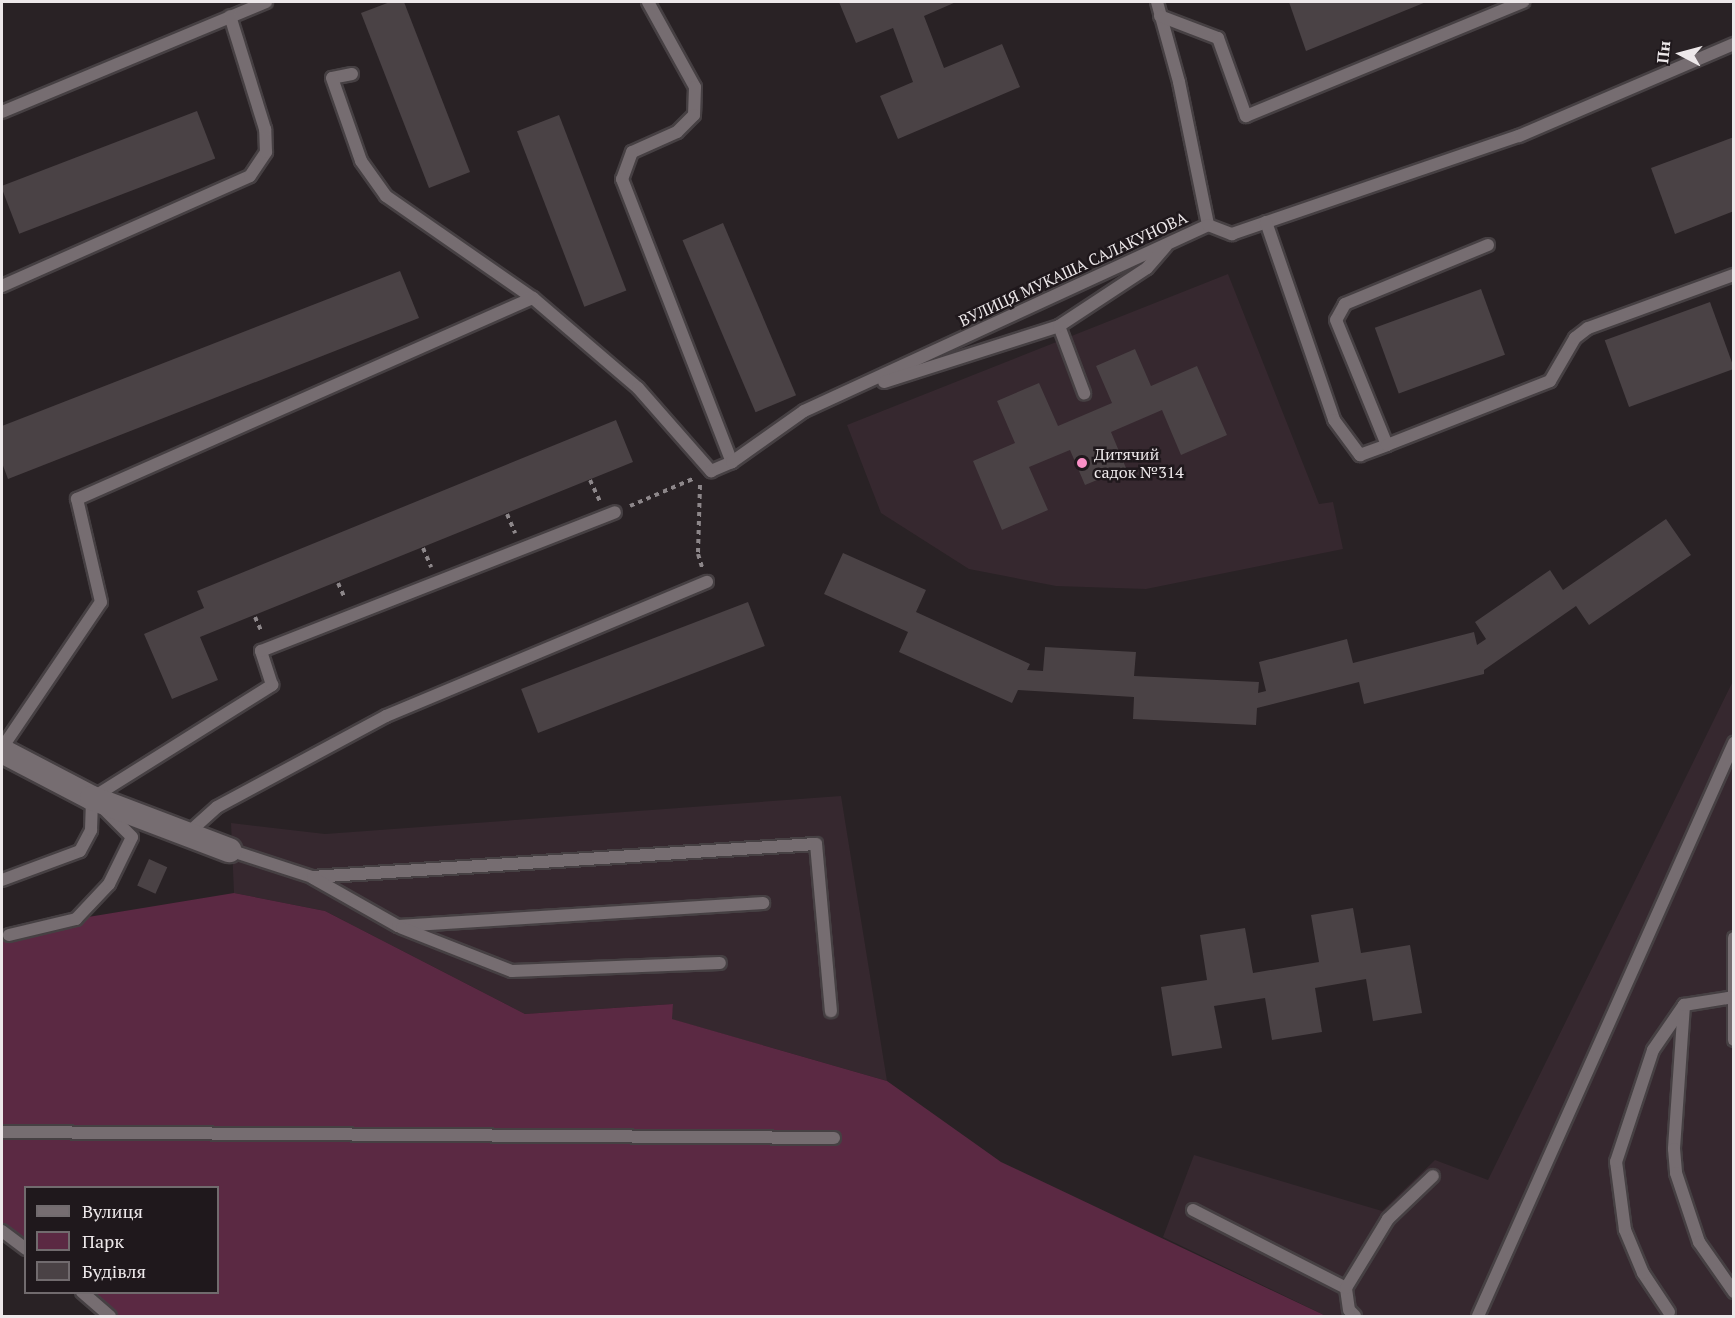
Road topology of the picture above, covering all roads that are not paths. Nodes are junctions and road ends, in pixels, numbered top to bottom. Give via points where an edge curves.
1 (266, 2) edge
2 (648, 2) edge
3 (1158, 2) edge
4 (1523, 2) edge
5 (230, 16) junction
6 (1160, 16) junction
7 (1734, 44) edge
8 (352, 74) dead end
9 (2, 112) edge
10 (1266, 222) junction
11 (1208, 225) junction
12 (1169, 243) junction
13 (1488, 245) dead end
14 (1734, 275) edge
15 (2, 286) edge
16 (533, 298) junction
17 (1059, 326) junction
18 (1084, 393) dead end
19 (831, 399) junction
20 (1387, 445) junction
21 (732, 462) junction
22 (615, 512) road end
23 (707, 582) road end
24 (1734, 743) edge
25 (2, 749) edge
26 (92, 798) junction
27 (187, 834) junction
28 (229, 850) joint
29 (312, 877) junction
30 (2, 880) edge
31 (763, 903) dead end
32 (398, 926) junction
33 (9, 936) dead end
34 (1734, 938) edge
35 (720, 963) dead end
36 (1733, 997) edge
37 (1684, 1005) junction
38 (831, 1011) dead end
39 (1734, 1040) edge
40 (2, 1132) edge
41 (834, 1138) dead end
42 (1433, 1176) dead end
43 (1193, 1210) dead end
44 (2, 1231) edge
45 (24, 1248) edge
46 (1346, 1288) junction
47 (1734, 1292) edge
48 (83, 1294) edge
49 (1669, 1312) dead end
50 (110, 1317) edge
51 (1355, 1317) edge
52 (1478, 1317) edge

1 - 5 lane
2 - 21 lane via 695,87 694,115 677,132 632,152 622,179
3 - 6 lane
4 - 6 lane via 1246,116 1218,38
5 - 9 lane
5 - 15 lane via 265,129 266,152 250,176
6 - 11 lane via 1179,82
7 - 10 lane, ВУЛИЦЯ МУКАША САЛАКУНОВА via 1519,136
8 - 16 lane via 332,78 361,161 386,196
10 - 11 lane, ВУЛИЦЯ МУКАША САЛАКУНОВА via 1232,234
10 - 20 lane via 1334,420 1360,455
11 - 12 lane, ВУЛИЦЯ МУКАША САЛАКУНОВА
12 - 17 lane via 1147,268
12 - 19 lane, ВУЛИЦЯ МУКАША САЛАКУНОВА
13 - 20 lane via 1345,304 1336,320
14 - 20 lane via 1588,328 1575,338 1550,381
16 - 21 lane, ВУЛИЦЯ МУКАША САЛАКУНОВА via 638,388 711,471
16 - 25 lane via 77,498 101,602
17 - 18 lane
17 - 19 lane
19 - 21 lane, ВУЛИЦЯ МУКАША САЛАКУНОВА via 804,411
22 - 26 lane via 261,651 272,685
23 - 27 lane via 386,716 217,807
24 - 52 lane
25 - 26 street
26 - 27 street
26 - 30 lane via 92,830 80,851
26 - 33 lane via 132,837 109,884 76,919
27 - 28 street
28 - 29 lane
29 - 32 lane
29 - 38 lane via 816,844
31 - 32 lane
32 - 35 lane via 512,971
34 - 36 lane
36 - 37 lane
36 - 39 lane
37 - 47 lane via 1674,1149 1676,1173 1699,1242
37 - 49 lane via 1653,1050 1616,1162 1625,1230 1642,1274
40 - 41 lane
42 - 46 lane via 1388,1219
43 - 46 lane
44 - 45 lane
46 - 51 lane via 1349,1310
48 - 50 lane

